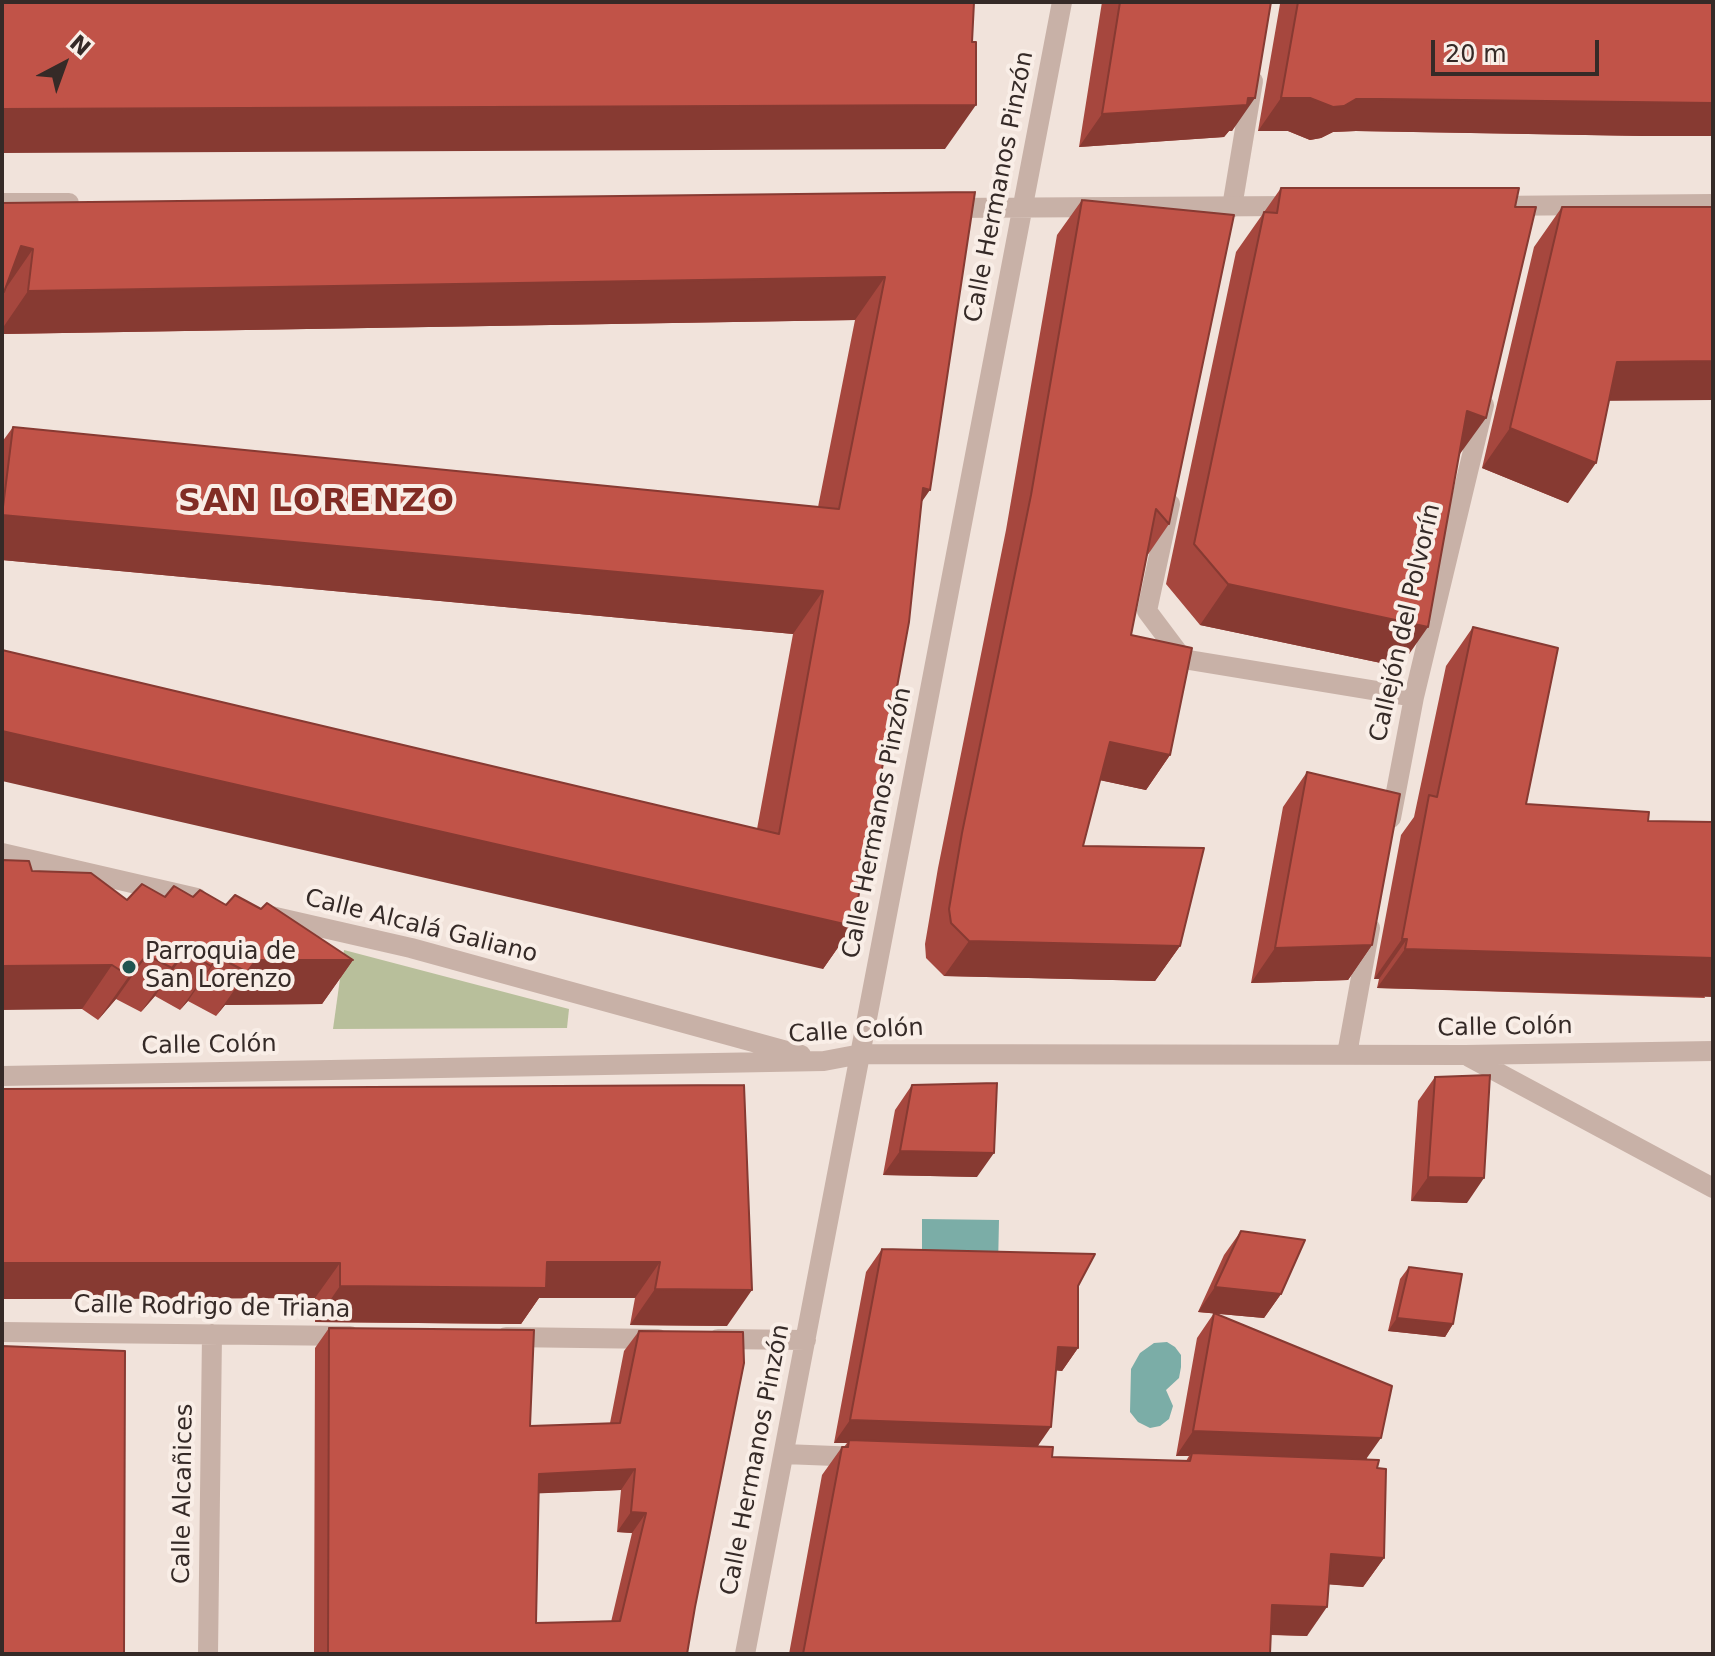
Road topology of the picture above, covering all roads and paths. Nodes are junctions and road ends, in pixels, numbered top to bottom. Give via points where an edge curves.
1 (1062, 2) edge
2 (1256, 65) edge
3 (2, 203) edge
4 (82, 203) edge
5 (1713, 204) edge
6 (1310, 206) edge
7 (1468, 206) edge
8 (927, 208) edge
9 (1022, 208) junction
10 (1230, 214) junction
11 (1487, 390) edge
12 (1173, 486) edge
13 (1414, 697) junction
14 (1388, 837) edge
15 (2, 853) edge
16 (214, 902) edge
17 (244, 910) edge
18 (1373, 914) edge
19 (1713, 1051) edge
20 (861, 1054) junction
21 (1347, 1054) junction
22 (1465, 1055) junction
23 (824, 1061) junction
24 (2, 1076) edge
25 (1713, 1188) edge
26 (2, 1332) edge
27 (212, 1334) junction
28 (368, 1336) edge
29 (493, 1337) edge
30 (806, 1340) junction
31 (784, 1454) junction
32 (878, 1458) edge
33 (208, 1654) edge
34 (745, 1654) edge

1 - 9 street, Calle Hermanos Pinzón
2 - 10 street
3 - 4 street
5 - 7 street via 1529,213
6 - 10 street
8 - 9 street
9 - 10 street
9 - 20 street, Calle Hermanos Pinzón
11 - 13 street, Callejón del Polvorín
12 - 13 street via 1147,611 1183,659
13 - 14 street, Callejón del Polvorín
15 - 16 street
17 - 23 street, Calle Alcalá Galiano via 411,948
18 - 21 street
19 - 22 street, Calle Colón
20 - 21 street, Calle Colón
20 - 23 street, Calle Colón
20 - 30 street, Calle Hermanos Pinzón
21 - 22 street, Calle Colón
22 - 25 street
23 - 24 street, Calle Colón
26 - 27 street, Calle Rodrigo de Triana
27 - 28 street, Calle Rodrigo de Triana
27 - 33 street, Calle Alcañices
29 - 30 street
30 - 31 street, Calle Hermanos Pinzón
31 - 32 street
31 - 34 street, Calle Hermanos Pinzón

